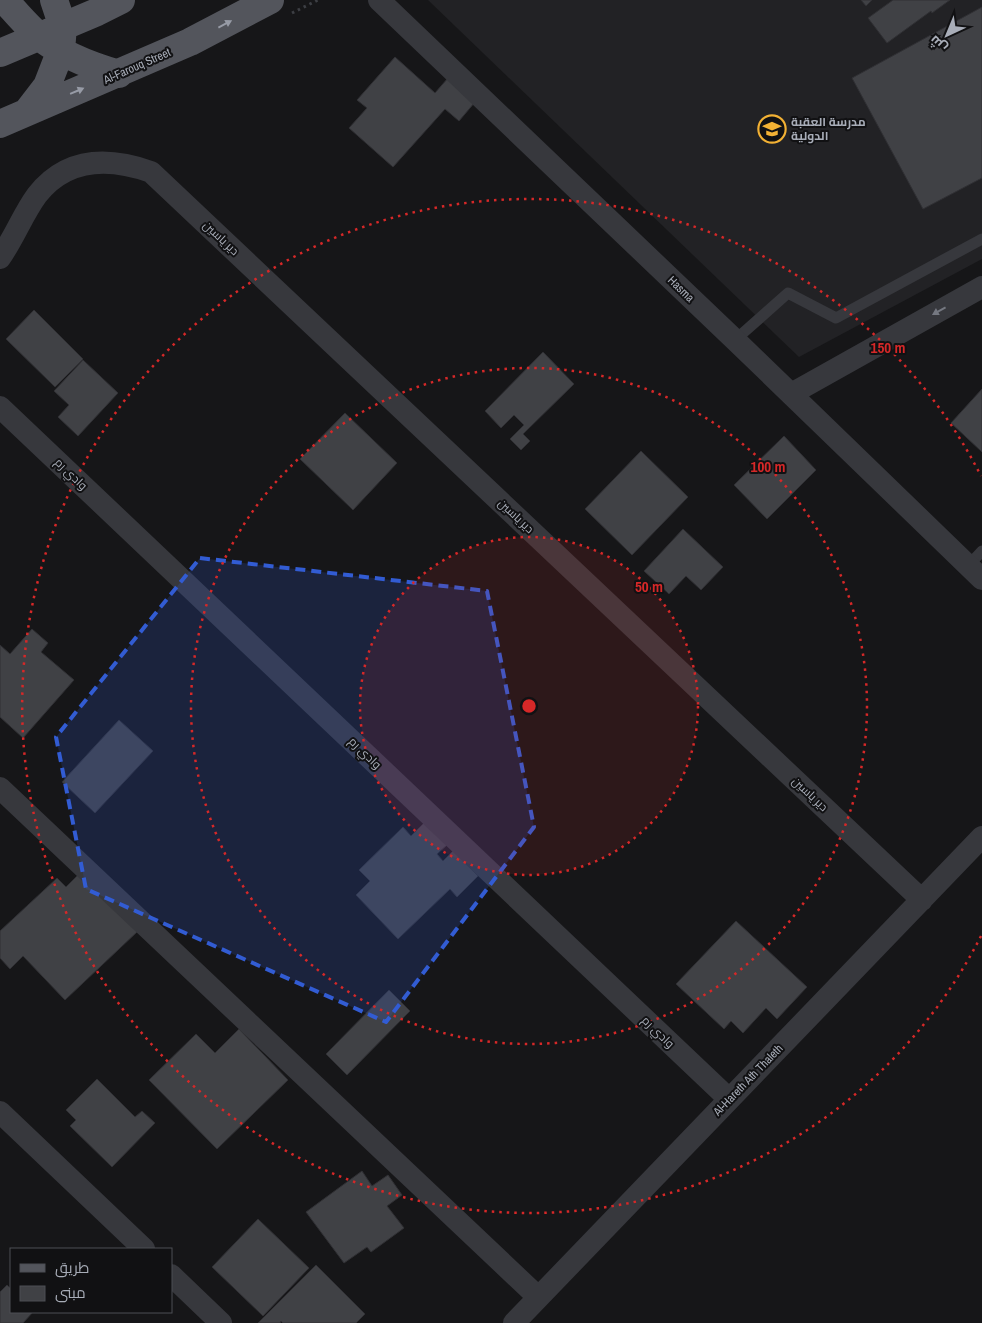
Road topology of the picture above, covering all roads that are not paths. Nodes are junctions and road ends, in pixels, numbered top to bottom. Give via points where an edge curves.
1 (4, 0) edge
2 (54, 0) edge
3 (121, 0) edge
4 (270, 0) edge
5 (379, 0) edge
6 (54, 38) junction
7 (0, 53) edge
8 (119, 74) junction
9 (26, 113) junction
10 (0, 124) edge
11 (982, 239) edge
12 (0, 258) edge
13 (982, 287) edge
14 (735, 340) junction
15 (791, 394) junction
16 (0, 407) edge
17 (977, 565) edge
18 (0, 788) edge
19 (982, 837) edge
20 (922, 900) junction
21 (729, 1099) junction
22 (0, 1112) edge
23 (143, 1248) edge
24 (172, 1277) edge
25 (538, 1297) junction
26 (221, 1323) edge
27 (514, 1323) edge

1 - 6 main road
2 - 6 main road
3 - 6 main road
8 -> 4 main road, Al-Farouq Street via 190,42
5 - 14 street, Hasma
6 - 7 main road
6 - 8 main road via 92,66
6 - 9 main road via 48,86
9 -> 8 main road, Al-Farouq Street
9 - 10 main road, Al-Farouq Street
11 - 14 lane via 836,318 788,293
12 - 20 street, دير ياسين via 37,195 59,174 95,162 132,165 151,172
13 -> 15 street
14 - 15 street, Hasma
15 - 17 street, Hasma
16 - 21 street, وادي رم
18 - 25 street
19 - 20 street, Al-Hareth Ath Thaleth
20 - 21 street, Al-Hareth Ath Thaleth
21 - 25 street, Al-Hareth Ath Thaleth
22 - 23 street
24 - 26 street
25 - 27 street, Al-Hareth Ath Thaleth

